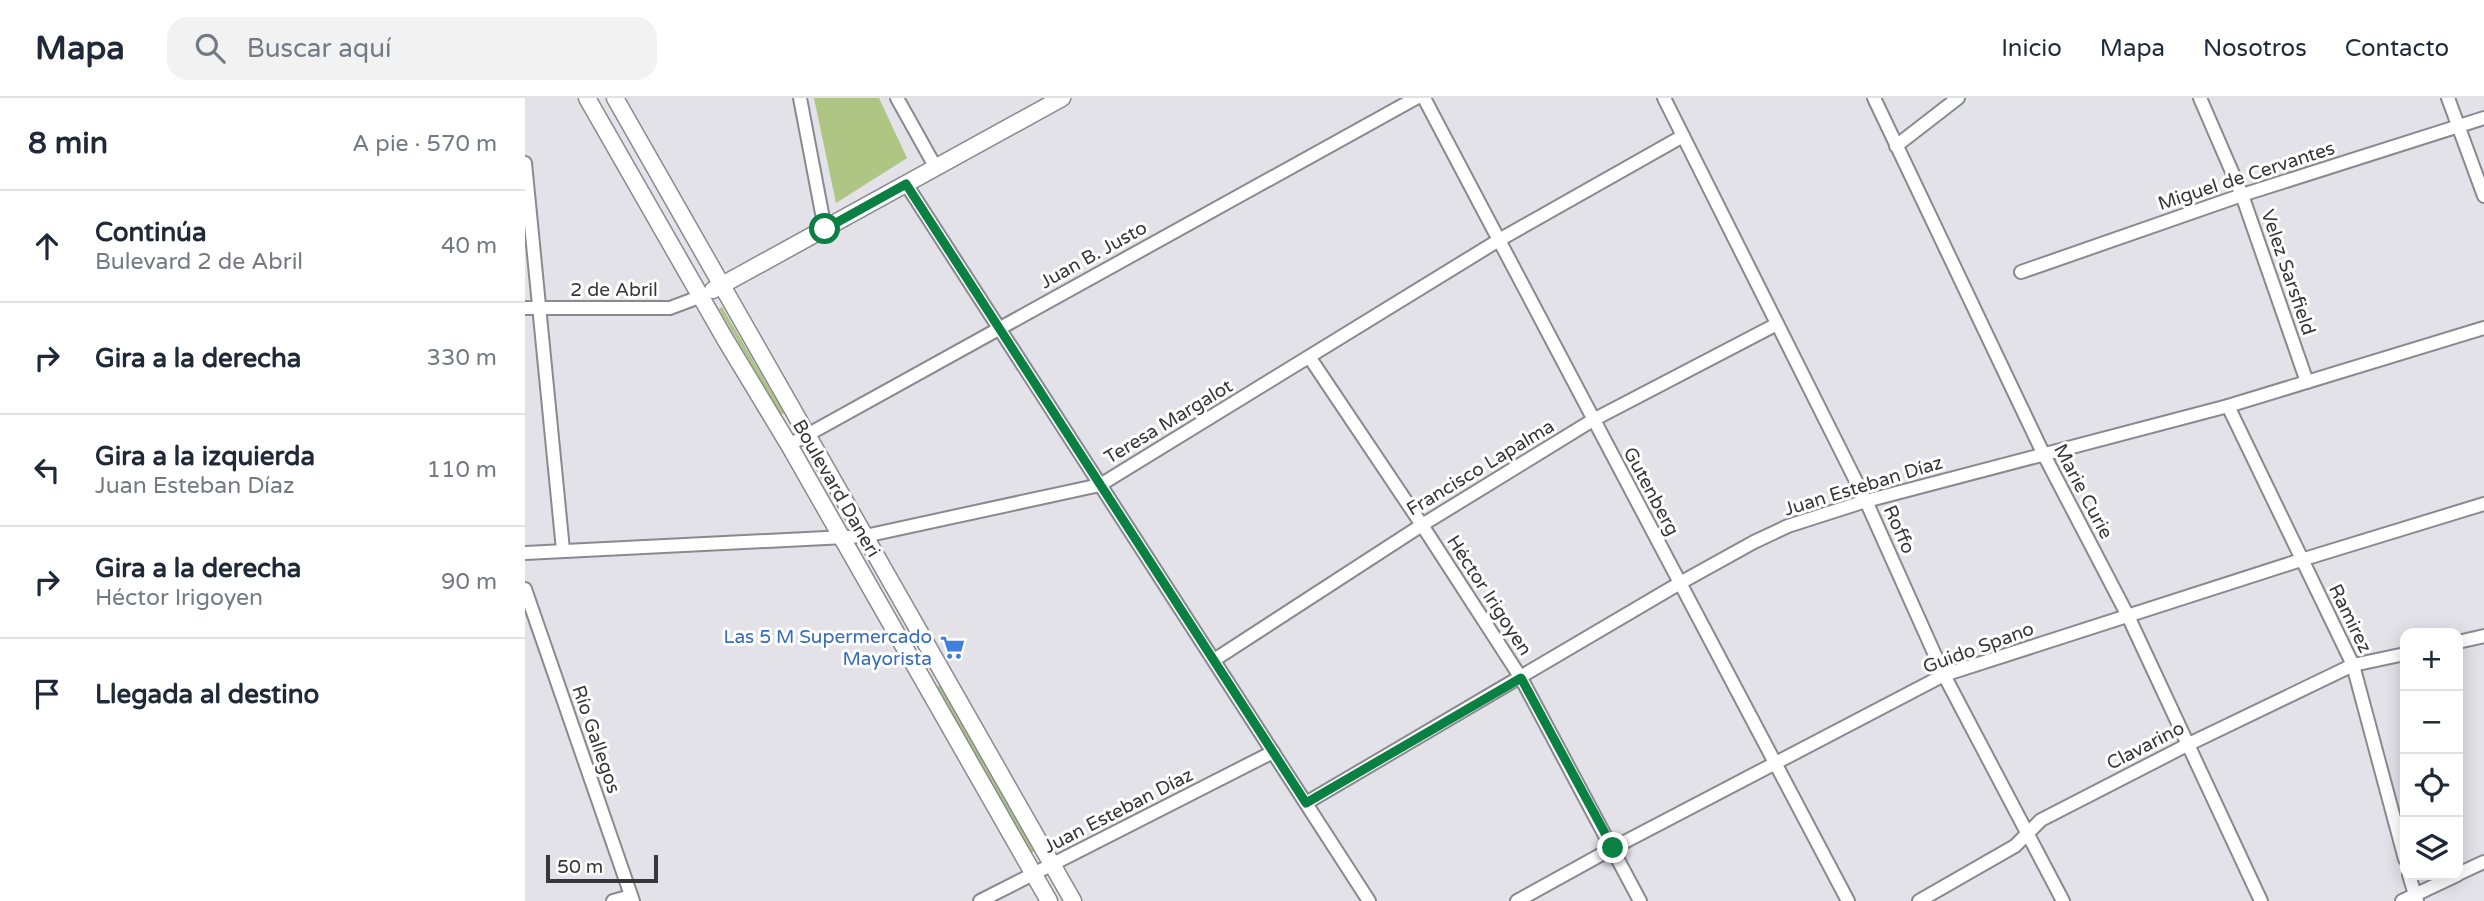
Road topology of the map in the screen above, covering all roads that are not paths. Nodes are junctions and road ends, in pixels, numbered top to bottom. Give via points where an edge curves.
1 (587, 98) edge
2 (615, 98) edge
3 (800, 98) edge
4 (897, 98) edge
5 (1062, 98) edge
6 (1416, 98) edge
7 (1424, 98) edge
8 (1664, 98) edge
9 (1874, 98) edge
10 (1958, 98) edge
11 (2200, 98) edge
12 (2448, 98) edge
13 (2484, 118) edge
14 (2458, 125) junction
15 (1683, 136) junction
16 (1896, 146) junction
17 (525, 163) edge
18 (936, 168) junction
19 (906, 184) junction
20 (664, 185) junction
21 (2242, 195) junction
22 (2484, 196) edge
23 (644, 197) junction
24 (825, 229) junction
25 (1499, 240) junction
26 (2021, 272) dead end
27 (721, 286) junction
28 (702, 296) junction
29 (525, 308) edge
30 (540, 308) junction
31 (1777, 324) junction
32 (999, 327) junction
33 (2484, 328) edge
34 (1310, 358) junction
35 (2307, 382) junction
36 (2228, 406) junction
37 (1593, 420) junction
38 (808, 434) junction
39 (789, 445) junction
40 (2043, 453) junction
41 (1100, 485) junction
42 (1866, 501) junction
43 (2484, 504) edge
44 (1422, 524) junction
45 (841, 536) junction
46 (865, 536) junction
47 (563, 550) junction
48 (525, 553) edge
49 (2301, 560) junction
50 (1680, 583) junction
51 (525, 589) edge
52 (2128, 616) junction
53 (2484, 636) edge
54 (2463, 641) edge
55 (932, 653) junction
56 (2400, 655) edge
57 (1214, 660) junction
58 (913, 663) junction
59 (2353, 665) junction
60 (1944, 675) junction
61 (1521, 678) junction
62 (2189, 744) junction
63 (1273, 752) junction
64 (1775, 764) junction
65 (1306, 803) junction
66 (2028, 834) junction
67 (2400, 840) edge
68 (1613, 848) junction
69 (2484, 862) edge
70 (1053, 865) junction
71 (2463, 872) edge
72 (1034, 874) junction
73 (2411, 880) edge
74 (2448, 880) edge
75 (2416, 898) edge
76 (632, 899) edge
77 (613, 901) edge
78 (980, 901) edge
79 (1049, 901) edge
80 (1073, 901) edge
81 (1369, 901) edge
82 (1517, 901) edge
83 (1640, 901) edge
84 (1848, 901) edge
85 (1919, 901) edge
86 (2063, 901) edge
87 (2261, 901) edge
88 (2402, 901) edge

1 - 23 main road, Boulevard Daneri
2 - 20 main road, Boulevard Daneri
3 - 24 street
4 - 18 street
5 - 18 main road
6 - 32 street, Juan B. Justo
7 - 25 street, Gutenberg
8 - 15 street, Roffo
9 - 16 street, Marie Curie
10 - 16 street
11 - 21 street, Velez Sarsfield
12 - 14 street
13 - 14 street, Miguel de Cervantes
14 - 21 street, Miguel de Cervantes
14 - 22 street
15 - 25 street, Teresa Margalot
15 - 31 street, Roffo
16 - 40 street, Marie Curie
17 - 30 street
18 - 19 main road
19 - 24 main road
19 - 32 street
20 - 23 main road
20 - 27 main road, Boulevard Daneri
21 - 26 street, Miguel de Cervantes
21 - 35 street, Velez Sarsfield
23 - 28 main road, Boulevard Daneri
24 - 27 main road
25 - 34 street, Teresa Margalot
25 - 37 street, Gutenberg
27 - 28 main road
27 - 38 main road, Boulevard Daneri
28 - 30 street, 2 de Abril via 670,308
28 - 39 main road, Boulevard Daneri
29 - 30 street, 2 de Abril
30 - 47 street
31 - 37 street, Francisco Lapalma
31 - 42 street, Roffo
32 - 38 street, Juan B. Justo
32 - 41 street
33 - 35 street, Juan Esteban Díaz
34 - 41 street, Teresa Margalot
34 - 44 street, Héctor Irigoyen
35 - 36 street, Juan Esteban Díaz
36 - 40 street, Juan Esteban Díaz
36 - 49 street, Ramirez
37 - 44 street, Francisco Lapalma
37 - 50 street, Gutenberg
38 - 39 street, Juan B. Justo
38 - 46 main road, Boulevard Daneri
39 - 45 main road, Boulevard Daneri
40 - 42 street, Juan Esteban Díaz
40 - 52 street, Marie Curie
41 - 46 street, Teresa Margalot
41 - 57 street
42 - 50 street, Juan Esteban Díaz via 1789,526
42 - 60 street, Roffo
43 - 49 street, Guido Spano
44 - 57 street, Francisco Lapalma
44 - 61 street, Héctor Irigoyen
45 - 46 street, Teresa Margalot
45 - 47 street, Teresa Margalot
45 - 58 main road, Boulevard Daneri
46 - 55 main road, Boulevard Daneri
47 - 48 street, Teresa Margalot
49 - 52 street, Guido Spano
49 - 59 street, Ramirez
50 - 61 street, Juan Esteban Díaz
50 - 64 street, Gutenberg
51 - 76 street, Río Gallegos
52 - 60 street, Guido Spano
52 - 62 street, Marie Curie
53 - 54 street
55 - 58 main road
55 - 70 main road, Boulevard Daneri
56 - 59 street, Clavarino
57 - 63 street
58 - 72 main road, Boulevard Daneri
59 - 62 street, Clavarino
59 - 67 street, Ramirez
60 - 64 street, Guido Spano
60 - 66 street, Roffo
61 - 65 street, Juan Esteban Díaz
61 - 68 street, Héctor Irigoyen
62 - 66 street, Clavarino via 2042,820
62 - 87 street, Marie Curie
63 - 65 street
63 - 70 street, Juan Esteban Díaz
64 - 68 street, Guido Spano
64 - 84 street, Gutenberg
65 - 81 street
66 - 85 street, Clavarino
66 - 86 street, Roffo
68 - 82 street, Guido Spano
68 - 83 street, Héctor Irigoyen
69 - 71 street
70 - 72 street, Juan Esteban Díaz
70 - 80 main road, Boulevard Daneri
72 - 78 street, Juan Esteban Díaz
72 - 79 main road, Boulevard Daneri
73 - 75 street
74 - 75 street
75 - 88 street
76 - 77 street

